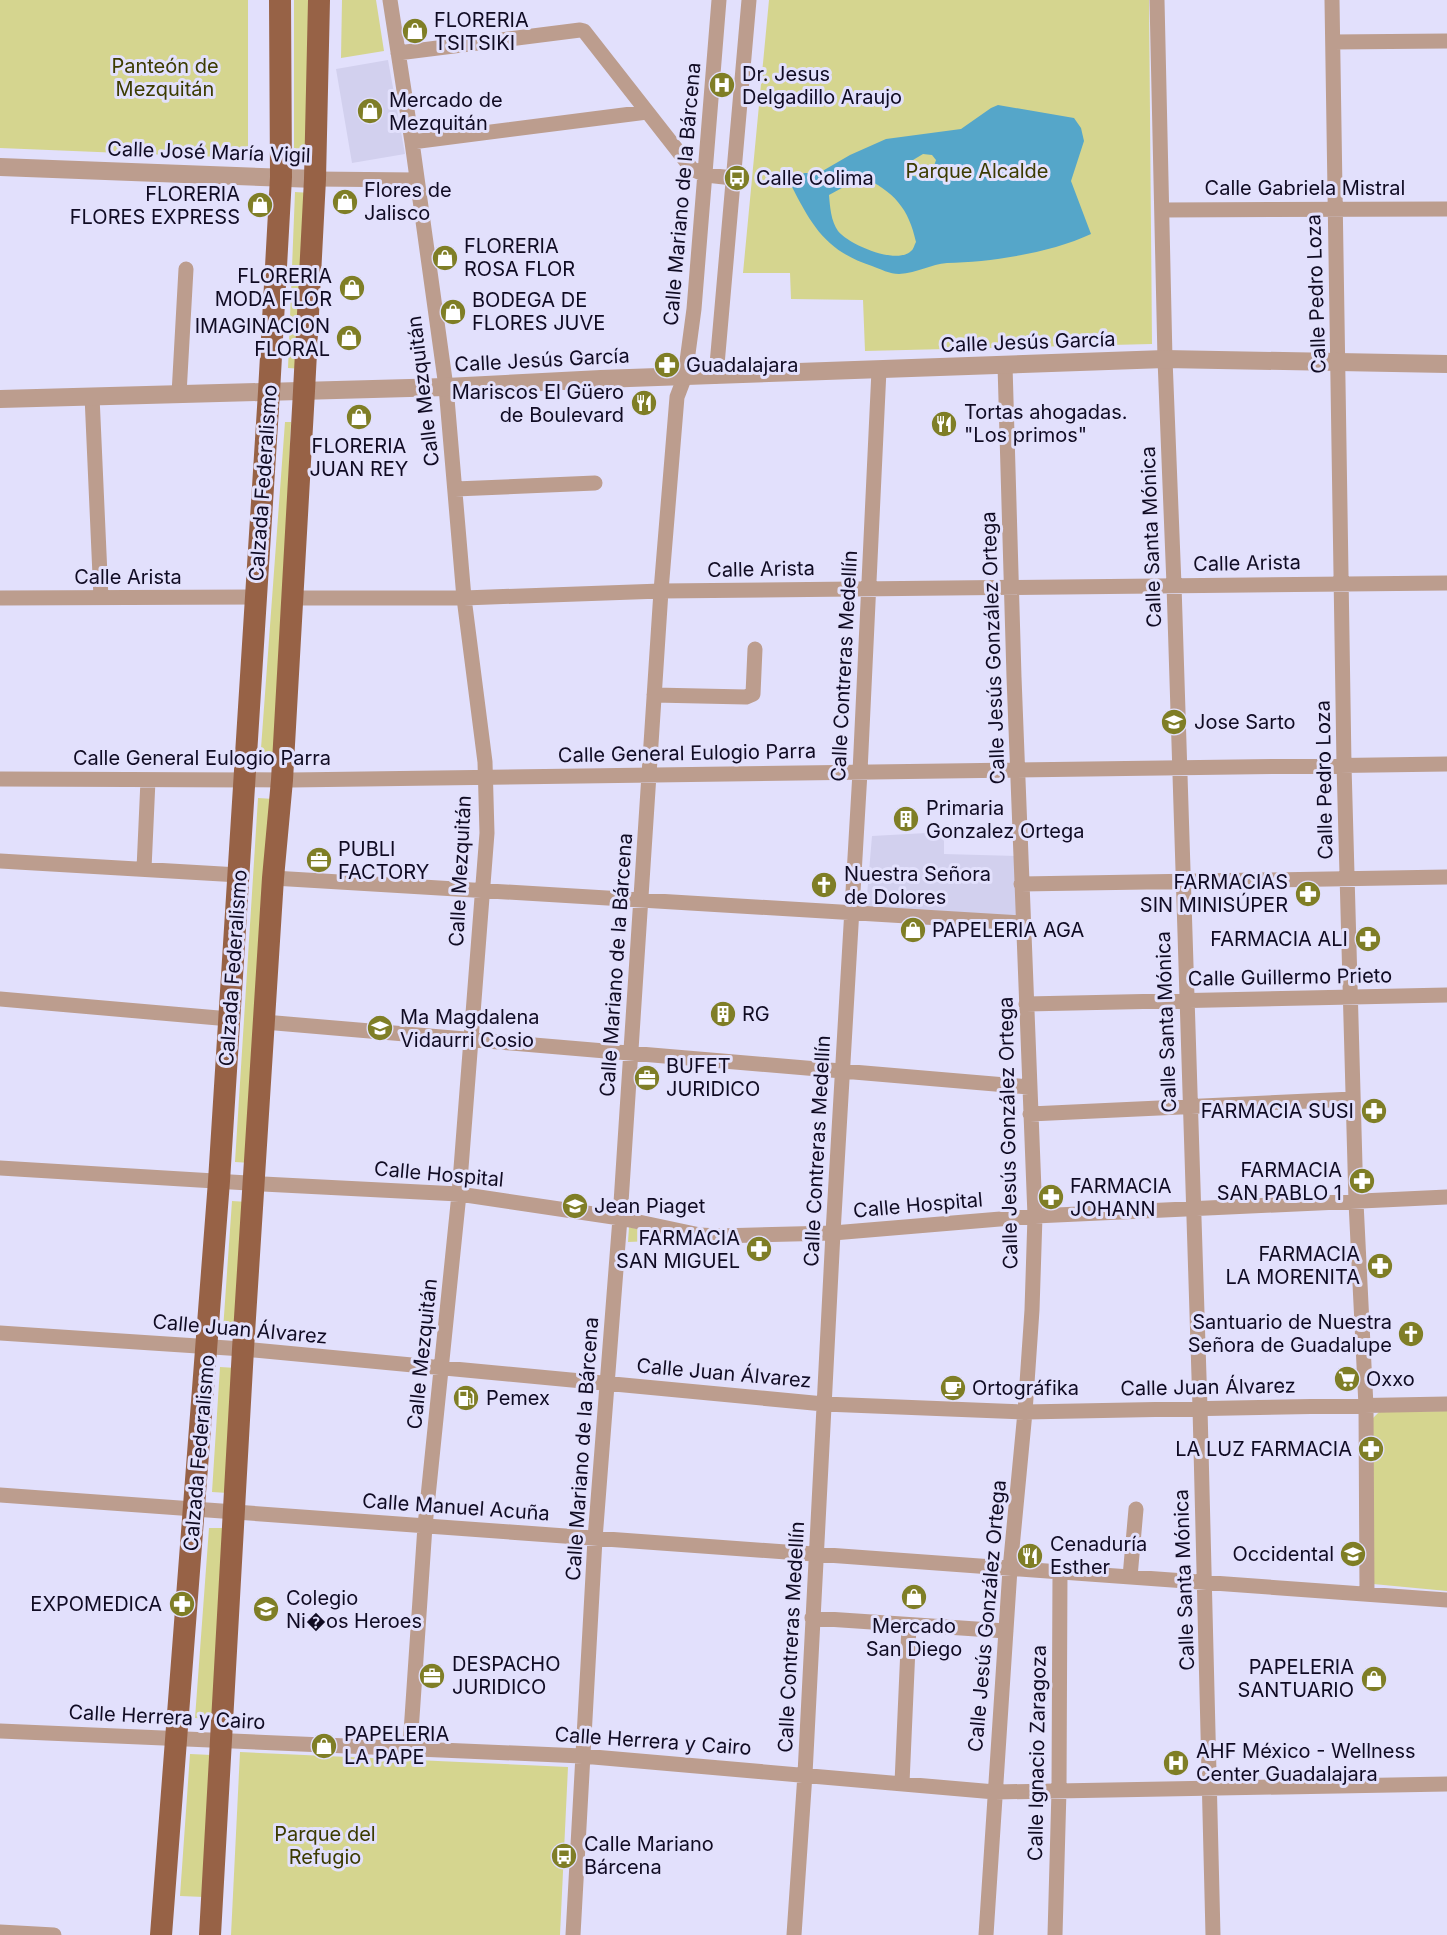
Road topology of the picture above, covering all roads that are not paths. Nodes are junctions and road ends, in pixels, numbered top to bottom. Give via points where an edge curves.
1 (280, 0) edge
2 (318, 0) edge
3 (390, 0) edge
4 (719, 0) edge
5 (749, 0) edge
6 (1157, 0) edge
7 (1332, 0) edge
8 (1447, 41) edge
9 (1333, 42) junction
10 (398, 53) junction
11 (647, 111) junction
12 (412, 142) junction
13 (0, 167) edge
14 (706, 175) junction
15 (281, 177) junction
16 (734, 178) junction
17 (315, 179) junction
18 (417, 180) junction
19 (1335, 209) junction
20 (1447, 209) edge
21 (1163, 210) junction
22 (186, 269) dead end
23 (1165, 359) junction
24 (1339, 362) junction
25 (1447, 364) edge
26 (1005, 365) junction
27 (879, 370) junction
28 (716, 375) junction
29 (685, 376) junction
30 (446, 387) junction
31 (304, 391) junction
32 (269, 392) junction
33 (179, 394) junction
34 (92, 396) junction
35 (0, 399) edge
36 (595, 483) dead end
37 (455, 489) junction
38 (1342, 583) junction
39 (1447, 583) edge
40 (1174, 585) junction
41 (1011, 587) junction
42 (869, 589) junction
43 (661, 591) junction
44 (256, 597) junction
45 (0, 598) edge
46 (101, 598) junction
47 (292, 598) junction
48 (464, 598) junction
49 (755, 649) dead end
50 (654, 694) junction
51 (1447, 764) edge
52 (1344, 765) junction
53 (1180, 767) junction
54 (1018, 770) junction
55 (861, 772) junction
56 (649, 775) junction
57 (485, 777) junction
58 (0, 779) edge
59 (148, 780) junction
60 (245, 780) junction
61 (282, 780) junction
62 (0, 861) edge
63 (144, 869) junction
64 (239, 874) junction
65 (1447, 877) edge
66 (273, 878) junction
67 (1347, 879) junction
68 (1183, 881) junction
69 (1022, 884) junction
70 (483, 891) junction
71 (641, 900) junction
72 (852, 913) junction
73 (1023, 923) junction
74 (1447, 995) edge
75 (1350, 997) junction
76 (0, 999) edge
77 (1186, 1000) junction
78 (1026, 1004) junction
79 (230, 1019) junction
80 (264, 1022) junction
81 (471, 1039) junction
82 (631, 1053) junction
83 (843, 1071) junction
84 (1029, 1087) junction
85 (1353, 1099) junction
86 (1190, 1106) junction
87 (1030, 1114) junction
88 (0, 1168) edge
89 (219, 1181) junction
90 (253, 1183) junction
91 (459, 1194) junction
92 (1447, 1197) edge
93 (1356, 1202) junction
94 (1193, 1209) junction
95 (1035, 1216) junction
96 (620, 1218) junction
97 (833, 1233) junction
98 (0, 1333) edge
99 (208, 1347) junction
100 (243, 1349) junction
101 (441, 1367) junction
102 (608, 1383) junction
103 (824, 1404) junction
104 (1447, 1404) edge
105 (1366, 1406) junction
106 (1200, 1408) junction
107 (1025, 1412) junction
108 (0, 1495) edge
109 (193, 1509) junction
110 (1136, 1509) dead end
111 (233, 1512) junction
112 (425, 1526) junction
113 (595, 1539) junction
114 (815, 1555) junction
115 (1010, 1569) junction
116 (1060, 1572) junction
117 (1130, 1577) junction
118 (1205, 1583) junction
119 (1367, 1594) junction
120 (1447, 1600) edge
121 (812, 1618) junction
122 (909, 1625) junction
123 (1006, 1631) junction
124 (0, 1731) edge
125 (176, 1738) junction
126 (220, 1741) junction
127 (410, 1747) junction
128 (582, 1756) junction
129 (805, 1774) junction
130 (902, 1784) junction
131 (1447, 1784) edge
132 (1210, 1787) junction
133 (1059, 1791) junction
134 (995, 1792) junction
135 (0, 1932) edge
136 (54, 1935) edge
137 (161, 1935) edge
138 (210, 1935) edge
139 (573, 1935) edge
140 (794, 1935) edge
141 (986, 1935) edge
142 (1055, 1935) edge
143 (1213, 1935) edge

1 - 15 main road, Calzada Federalismo
2 - 17 main road, Calzada Federalismo
3 - 10 street, Calle Mezquitán
4 - 14 street, Calle Mariano de la Bárcena
5 - 16 street
6 - 21 street, Calle Santa Mónica
7 - 9 street, Calle Pedro Loza
8 - 9 street
9 - 19 street, Calle Pedro Loza
10 - 11 street via 580,30
10 - 12 street, Calle Mezquitán
11 - 12 street
11 - 14 street via 692,169
12 - 18 street, Calle Mezquitán
13 - 15 street, Calle José María Vigil
14 - 16 street
14 - 29 street, Calle Mariano de la Bárcena
15 - 17 street, Calle José María Vigil
15 - 32 main road, Calzada Federalismo
16 - 28 street
17 - 18 street, Calle José María Vigil
17 - 31 main road, Calzada Federalismo
18 - 30 street, Calle Mezquitán
19 - 20 street, Calle Gabriela Mistral
19 - 21 street, Calle Gabriela Mistral
19 - 24 street, Calle Pedro Loza
21 - 23 street, Calle Santa Mónica
22 - 33 street
23 - 24 street, Calle Jesús García
23 - 26 street, Calle Jesús García
23 - 40 street, Calle Santa Mónica
24 - 25 street, Calle Jesús García
24 - 38 street, Calle Pedro Loza
26 - 27 street, Calle Jesús García
26 - 41 street, Calle Jesús González Ortega
27 - 28 street, Calle Jesús García
27 - 42 street, Calle Contreras Medellín
28 - 29 street, Calle Jesús García
29 - 30 street, Calle Jesús García
29 - 43 street, Calle Mariano de la Bárcena via 676,397
30 - 31 street, Calle Jesús García
30 - 37 street, Calle Mezquitán
31 - 32 street, Calle Jesús García
31 - 47 main road, Calzada Federalismo
32 - 33 street, Calle Jesús García
32 - 44 main road, Calzada Federalismo
33 - 34 street, Calle Jesús García
34 - 35 street, Calle Jesús García
34 - 46 street
36 - 37 street
37 - 48 street, Calle Mezquitán
38 - 39 street, Calle Arista
38 - 40 street, Calle Arista
38 - 52 street, Calle Pedro Loza
40 - 41 street, Calle Arista
40 - 53 street, Calle Santa Mónica
41 - 42 street, Calle Arista
41 - 54 street, Calle Jesús González Ortega
42 - 43 street, Calle Arista
42 - 55 street, Calle Contreras Medellín
43 - 48 street, Calle Arista
43 - 50 street, Calle Mariano de la Bárcena
44 - 46 street, Calle Arista
44 - 60 main road, Calzada Federalismo
45 - 46 street, Calle Arista
47 - 48 street, Calle Arista
47 - 61 main road, Calzada Federalismo
48 - 57 street, Calle Mezquitán
49 - 50 street via 753,694
50 - 56 street, Calle Mariano de la Bárcena
51 - 52 street, Calle General Eulogio Parra
52 - 53 street, Calle General Eulogio Parra
52 - 67 street, Calle Pedro Loza
53 - 54 street, Calle General Eulogio Parra
53 - 68 street, Calle Santa Mónica
54 - 55 street, Calle General Eulogio Parra
54 - 69 street, Calle Jesús González Ortega
55 - 56 street, Calle General Eulogio Parra
55 - 72 street, Calle Contreras Medellín
56 - 57 street, Calle General Eulogio Parra
56 - 71 street, Calle Mariano de la Bárcena
57 - 61 street, Calle General Eulogio Parra
57 - 70 street, Calle Mezquitán
58 - 59 street, Calle General Eulogio Parra
59 - 60 street, Calle General Eulogio Parra
59 - 63 street
60 - 61 street, Calle General Eulogio Parra
60 - 64 main road, Calzada Federalismo
61 - 66 main road, Calzada Federalismo
62 - 63 street
63 - 64 street
64 - 79 main road, Calzada Federalismo
65 - 67 street
66 - 70 street
66 - 80 main road, Calzada Federalismo
67 - 68 street
67 - 75 street, Calle Pedro Loza
68 - 69 street
68 - 77 street, Calle Santa Mónica
69 - 73 street, Calle Jesús González Ortega
70 - 71 street
70 - 81 street, Calle Mezquitán
71 - 72 street
71 - 82 street, Calle Mariano de la Bárcena
72 - 73 street
72 - 83 street, Calle Contreras Medellín
73 - 78 street, Calle Jesús González Ortega
74 - 75 street, Calle Guillermo Prieto
75 - 77 street, Calle Guillermo Prieto
75 - 85 street, Calle Pedro Loza
76 - 79 street
77 - 78 street, Calle Guillermo Prieto
77 - 86 street, Calle Santa Mónica
78 - 84 street, Calle Jesús González Ortega
79 - 89 main road, Calzada Federalismo
80 - 81 street
80 - 90 main road, Calzada Federalismo
81 - 82 street
81 - 91 street, Calle Mezquitán
82 - 83 street
82 - 96 street, Calle Mariano de la Bárcena
83 - 84 street
83 - 97 street, Calle Contreras Medellín
84 - 87 street, Calle Jesús González Ortega
85 - 86 street
85 - 93 street, Calle Pedro Loza
86 - 87 street
86 - 94 street, Calle Santa Mónica
87 - 95 street, Calle Jesús González Ortega
88 - 89 street, Calle Hospital
89 - 90 street, Calle Hospital
89 - 99 main road, Calzada Federalismo
90 - 91 street, Calle Hospital
90 - 100 main road, Calzada Federalismo
91 - 96 street, Calle Hospital
91 - 101 street, Calle Mezquitán
92 - 93 street, Calle Hospital
93 - 94 street, Calle Hospital
93 - 105 street, Calle Pedro Loza
94 - 95 street, Calle Hospital
94 - 106 street, Calle Santa Mónica
95 - 97 street, Calle Hospital
95 - 107 street, Calle Jesús González Ortega
96 - 97 street, Calle Hospital via 700,1235
96 - 102 street, Calle Mariano de la Bárcena
97 - 103 street, Calle Contreras Medellín
98 - 99 street, Calle Juan Álvarez
99 - 100 street, Calle Juan Álvarez
99 - 109 main road, Calzada Federalismo
100 - 101 street, Calle Juan Álvarez
100 - 111 main road, Calzada Federalismo
101 - 102 street, Calle Juan Álvarez
101 - 112 street, Calle Mezquitán
102 - 103 street, Calle Juan Álvarez
102 - 113 street, Calle Mariano de la Bárcena
103 - 107 street, Calle Juan Álvarez
103 - 114 street, Calle Contreras Medellín
104 - 105 street, Calle Juan Álvarez
105 - 106 street, Calle Juan Álvarez
105 - 119 street, Calle Pedro Loza
106 - 107 street, Calle Juan Álvarez
106 - 118 street, Calle Santa Mónica
107 - 115 street, Calle Jesús González Ortega
108 - 109 street, Calle Manuel Acuña
109 - 111 street, Calle Manuel Acuña
109 - 125 main road, Calzada Federalismo
110 - 117 street
111 - 112 street, Calle Manuel Acuña
111 - 126 main road, Calzada Federalismo
112 - 113 street, Calle Manuel Acuña
112 - 127 street, Calle Mezquitán
113 - 114 street, Calle Manuel Acuña
113 - 128 street, Calle Mariano de la Bárcena
114 - 115 street, Calle Manuel Acuña
114 - 121 street, Calle Contreras Medellín
115 - 116 street, Calle Manuel Acuña
115 - 123 street, Calle Jesús González Ortega
116 - 117 street, Calle Manuel Acuña
116 - 133 street, Calle Ignacio Zaragoza
117 - 118 street, Calle Manuel Acuña
118 - 119 street, Calle Manuel Acuña
118 - 132 street, Calle Santa Mónica
119 - 120 street, Calle Manuel Acuña
121 - 122 street
121 - 129 street, Calle Contreras Medellín
122 - 123 street
122 - 130 street
123 - 134 street, Calle Jesús González Ortega
124 - 125 street, Calle Herrera y Cairo
125 - 126 street, Calle Herrera y Cairo
125 - 137 main road, Calzada Federalismo
126 - 127 street, Calle Herrera y Cairo
126 - 138 main road, Calzada Federalismo
127 - 128 street, Calle Herrera y Cairo
128 - 129 street, Calle Herrera y Cairo
128 - 139 street, Calle Mariano de la Bárcena
129 - 130 street, Calle Herrera y Cairo
129 - 140 street, Calle Contreras Medellín
130 - 134 street, Calle Herrera y Cairo
131 - 132 street, Calle Herrera y Cairo
132 - 133 street, Calle Herrera y Cairo
132 - 143 street, Calle Santa Mónica
133 - 134 street, Calle Herrera y Cairo
133 - 142 street, Calle Ignacio Zaragoza
134 - 141 street, Calle Jesús González Ortega
135 - 136 street

